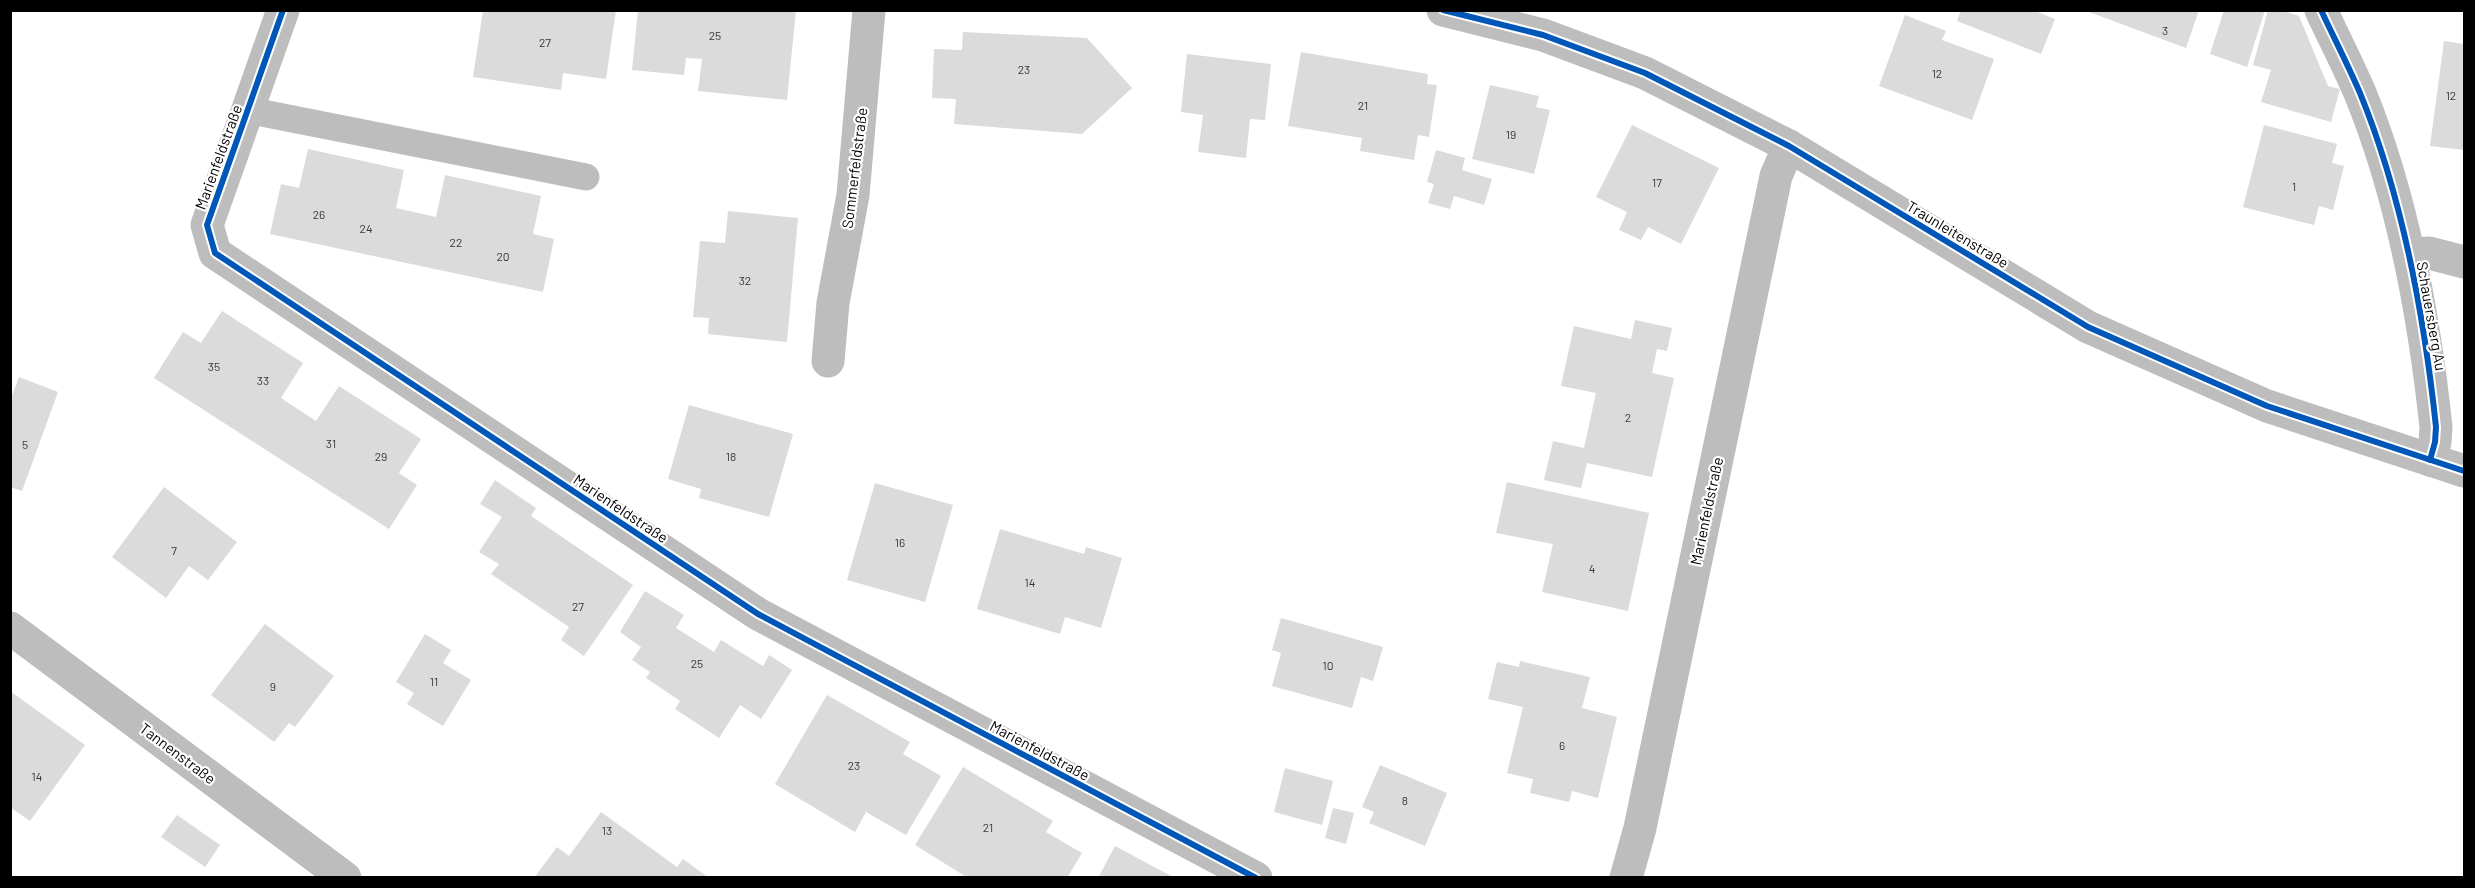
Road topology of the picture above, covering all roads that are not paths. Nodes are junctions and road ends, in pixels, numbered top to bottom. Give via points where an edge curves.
1 (283, 10) edge
2 (869, 10) edge
3 (1443, 10) edge
4 (2321, 10) edge
5 (248, 110) junction
6 (1789, 146) junction
7 (586, 177) dead end
8 (2409, 254) junction
9 (2464, 262) edge
10 (828, 361) dead end
11 (2430, 460) junction
12 (2464, 471) edge
13 (10, 628) edge
14 (345, 878) edge
15 (1256, 878) edge
16 (1626, 878) edge

1 - 5 street, Marienfeldstraße
2 - 10 street, Sommerfeldstraße via 854,195 833,303
3 - 6 street, Traunleitenstraße via 1543,35 1645,73
4 - 8 street, Schauersberg Au via 2360,93 2386,168
5 - 7 lane
5 - 15 street, Marienfeldstraße via 207,225 215,253 758,614
6 - 11 street, Traunleitenstraße via 2088,327 2267,406
6 - 16 street, Marienfeldstraße via 1776,176
8 - 9 street, Schauersberg Au via 2429,253
8 - 11 street, Schauersberg Au via 2436,427
11 - 12 street, Traunleitenstraße
13 - 14 street, Tannenstraße

